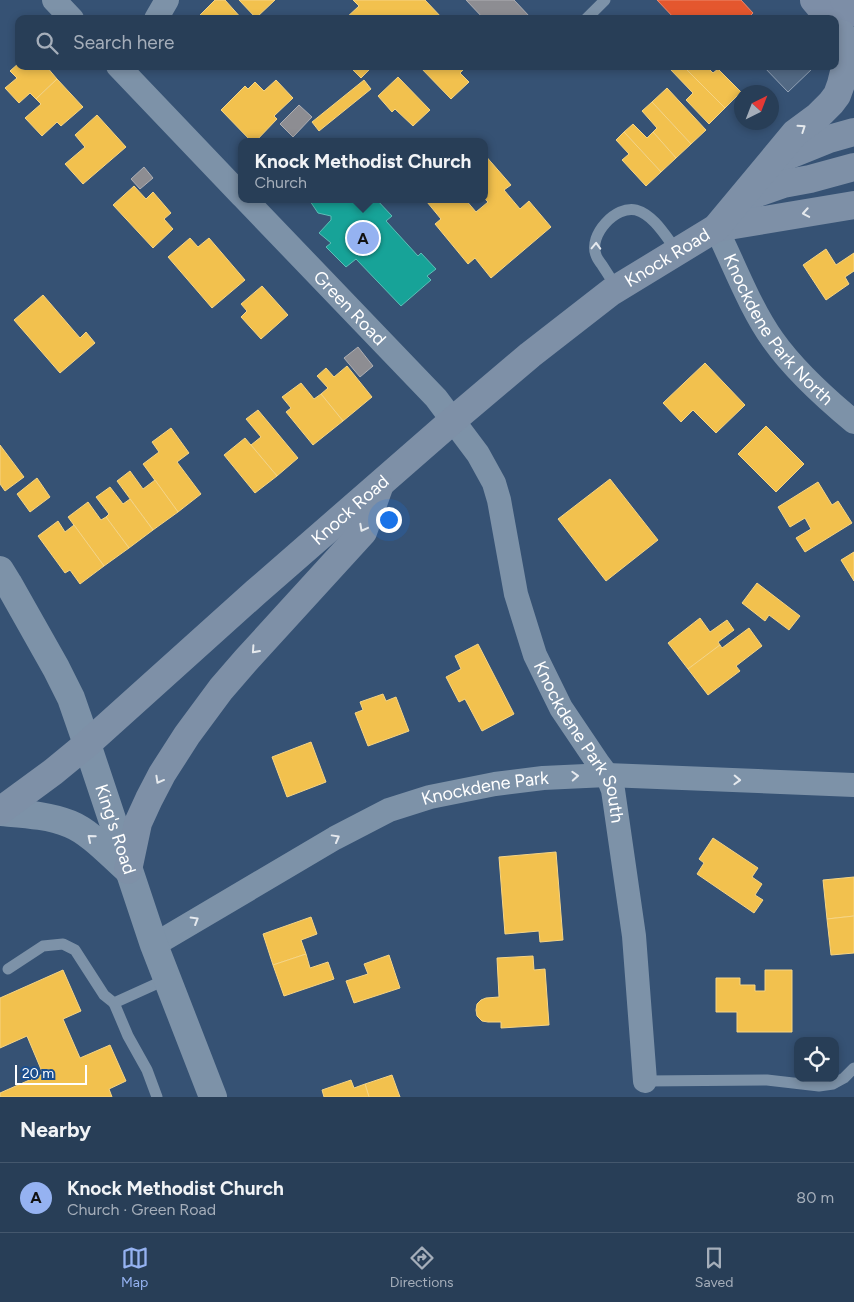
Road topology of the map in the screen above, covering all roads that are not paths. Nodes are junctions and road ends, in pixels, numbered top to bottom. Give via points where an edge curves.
1 (54, 0) edge
2 (167, 0) edge
3 (605, 0) edge
4 (814, 0) edge
5 (844, 0) edge
6 (68, 15) edge
7 (158, 15) edge
8 (590, 15) edge
9 (830, 15) edge
10 (843, 27) edge
11 (122, 70) edge
12 (854, 132) edge
13 (769, 164) junction
14 (854, 167) edge
15 (238, 192) edge
16 (741, 199) junction
17 (249, 203) edge
18 (854, 205) edge
19 (716, 228) junction
20 (677, 250) junction
21 (616, 288) junction
22 (452, 421) junction
23 (854, 422) edge
24 (380, 483) junction
25 (0, 570) edge
26 (87, 744) junction
27 (607, 775) junction
28 (854, 785) edge
29 (0, 811) edge
30 (128, 870) junction
31 (154, 945) junction
32 (8, 969) dead end
33 (167, 980) junction
34 (114, 1003) junction
35 (854, 1068) edge
36 (645, 1081) joint
37 (157, 1097) edge
38 (213, 1097) edge

1 - 6 street
2 - 7 street
3 - 8 lane
4 - 9 main road
5 - 10 main road
13 -> 10 highway via 795,133 818,116 837,95 847,60
11 - 15 street
12 - 13 highway, Knock Road
13 - 16 highway, Knock Road
14 - 16 highway via 783,184
16 - 19 highway, Knock Road
17 - 22 street, Green Road via 436,398
18 -> 19 highway, Knock Road
19 - 20 highway, Knock Road
19 - 23 street, Knockdene Park North via 773,340 796,368
20 - 21 highway, Knock Road
21 -> 20 lane via 594,247 602,227 616,214 635,210 646,214
21 - 22 highway, Knock Road
22 - 24 highway, Knock Road
22 - 27 street, Knockdene Park South via 478,454 494,483 516,594 535,655 561,708
24 - 26 highway, Knock Road
24 -> 30 highway via 363,532 247,659 187,735 148,799 138,823
25 - 26 street, King's Road via 56,668 71,698
26 - 29 highway, Knock Road
26 - 30 street, King's Road
27 -> 28 street, Knockdene Park
31 -> 27 street, Knockdene Park via 335,838 389,810 430,797 495,784
27 - 36 street, Knockdene Park South via 613,790 634,936
30 -> 29 street via 70,824 45,816
30 - 31 street, King's Road
31 - 33 street, King's Road
32 - 34 lane via 44,946 62,944 75,950 104,995
33 - 34 lane
33 - 38 street, King's Road
34 - 37 lane
35 - 36 lane via 833,1084 819,1086 767,1080

